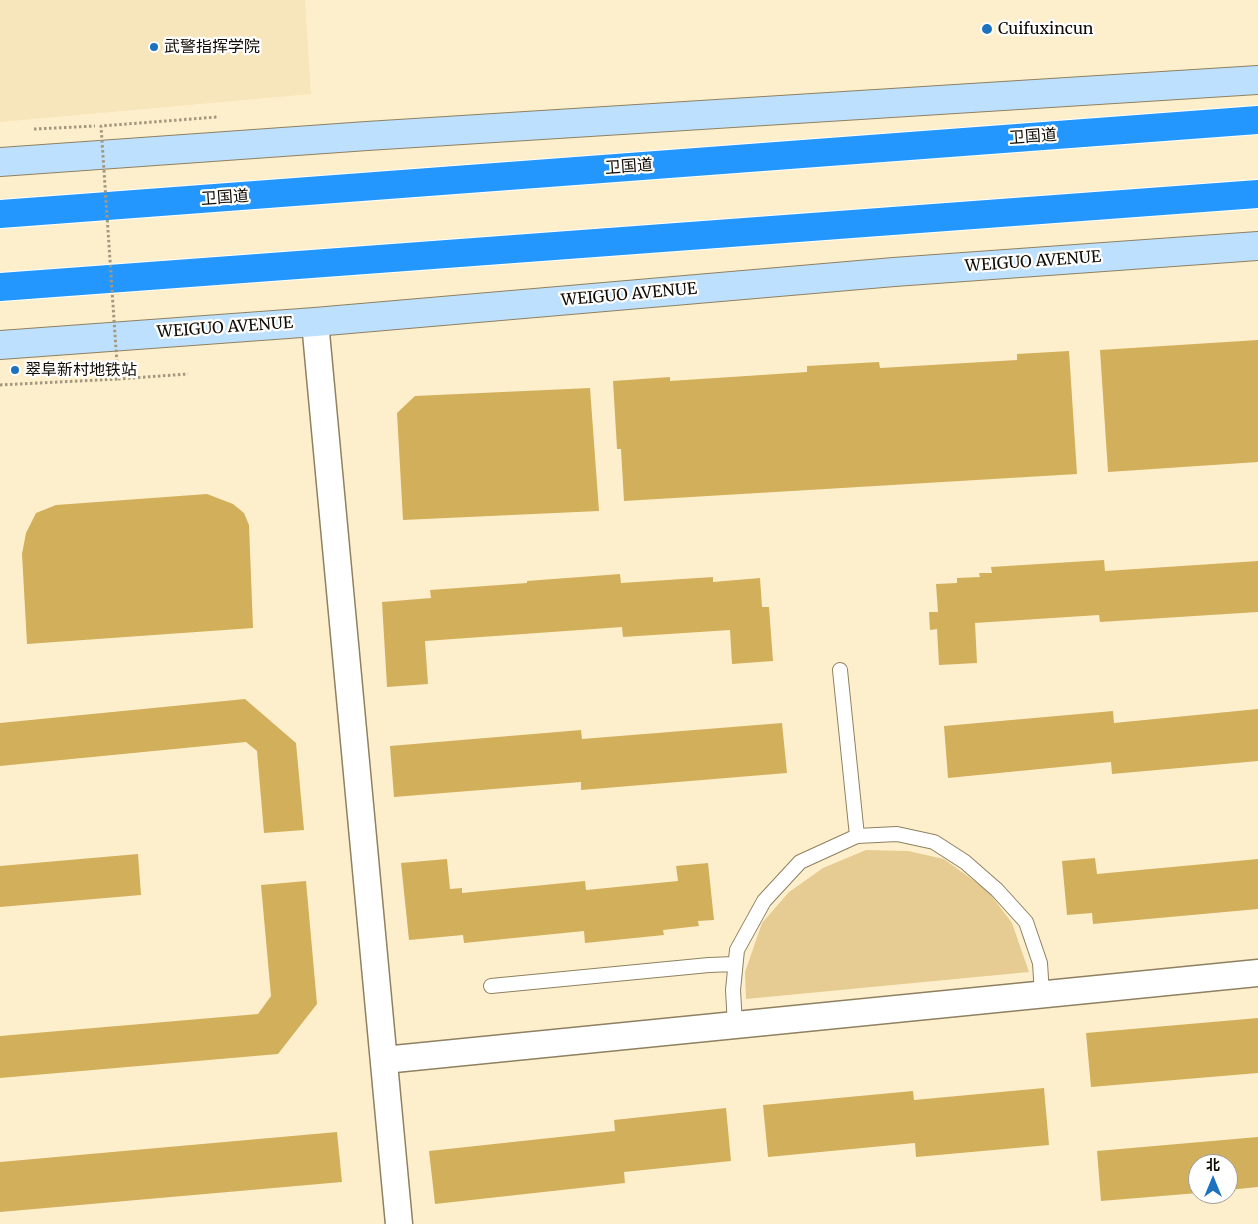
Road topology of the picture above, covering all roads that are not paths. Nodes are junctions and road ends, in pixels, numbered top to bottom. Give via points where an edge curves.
1 (1258, 80) edge
2 (1258, 120) edge
3 (0, 162) edge
4 (1258, 194) edge
5 (0, 214) edge
6 (1258, 246) edge
7 (0, 287) edge
8 (316, 322) junction
9 (0, 345) edge
10 (840, 670) dead end
11 (856, 836) junction
12 (736, 964) junction
13 (1258, 973) edge
14 (491, 986) dead end
15 (1042, 994) junction
16 (735, 1025) junction
17 (384, 1060) junction
18 (399, 1224) edge

1 - 3 main road
2 - 5 highway, 卫国道
4 - 7 highway
6 - 8 main road, WEIGUO AVENUE via 894,272
8 - 9 main road, WEIGUO AVENUE
8 - 17 street
10 - 11 lane
11 - 12 lane via 800,862 764,901 737,950
11 - 15 lane via 897,834 934,842 965,862 1026,922 1040,963
12 - 14 lane
12 - 16 lane via 733,990
13 - 15 street
15 - 16 street
16 - 17 street
17 - 18 street

